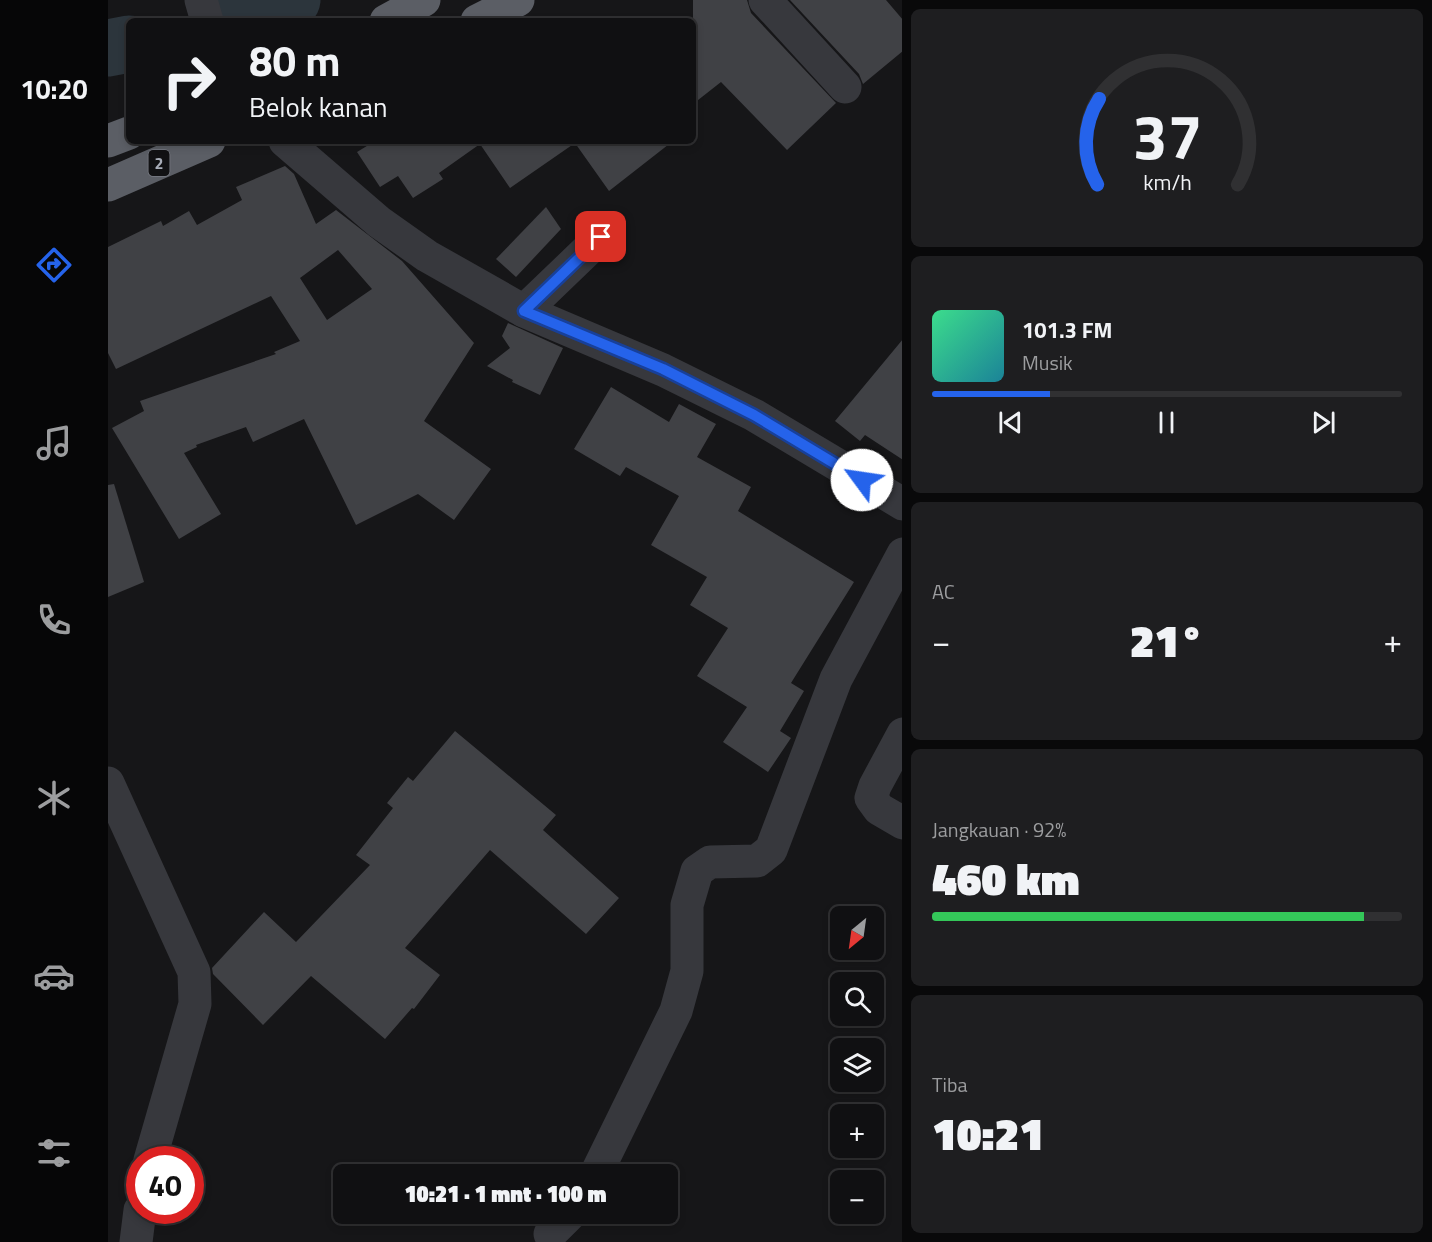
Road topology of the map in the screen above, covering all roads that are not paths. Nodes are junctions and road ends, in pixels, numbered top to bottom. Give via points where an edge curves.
1 (424, 0) edge
2 (518, 0) edge
3 (765, 0) edge
4 (391, 18) edge
5 (483, 18) edge
6 (845, 87) dead end
7 (126, 134) edge
8 (108, 141) edge
9 (202, 144) edge
10 (288, 144) edge
11 (108, 185) edge
12 (601, 237) dead end
13 (524, 311) junction
14 (902, 503) edge
15 (902, 556) edge
16 (902, 736) edge
17 (108, 783) edge
18 (902, 822) edge
19 (154, 1146) edge
20 (601, 1164) edge
21 (138, 1224) edge
22 (136, 1242) edge

1 - 4 highway
2 - 5 highway
3 - 6 street
7 - 8 highway, 2
9 - 11 highway, 2
10 - 13 street via 379,222 427,256
12 - 13 street
13 - 14 street via 663,369 754,415
15 - 20 street via 836,679 771,850 757,861 710,862 698,871 687,905 687,971 676,1011
16 - 18 street via 872,798 879,809
17 - 19 street via 194,972 195,1004
21 - 22 street

